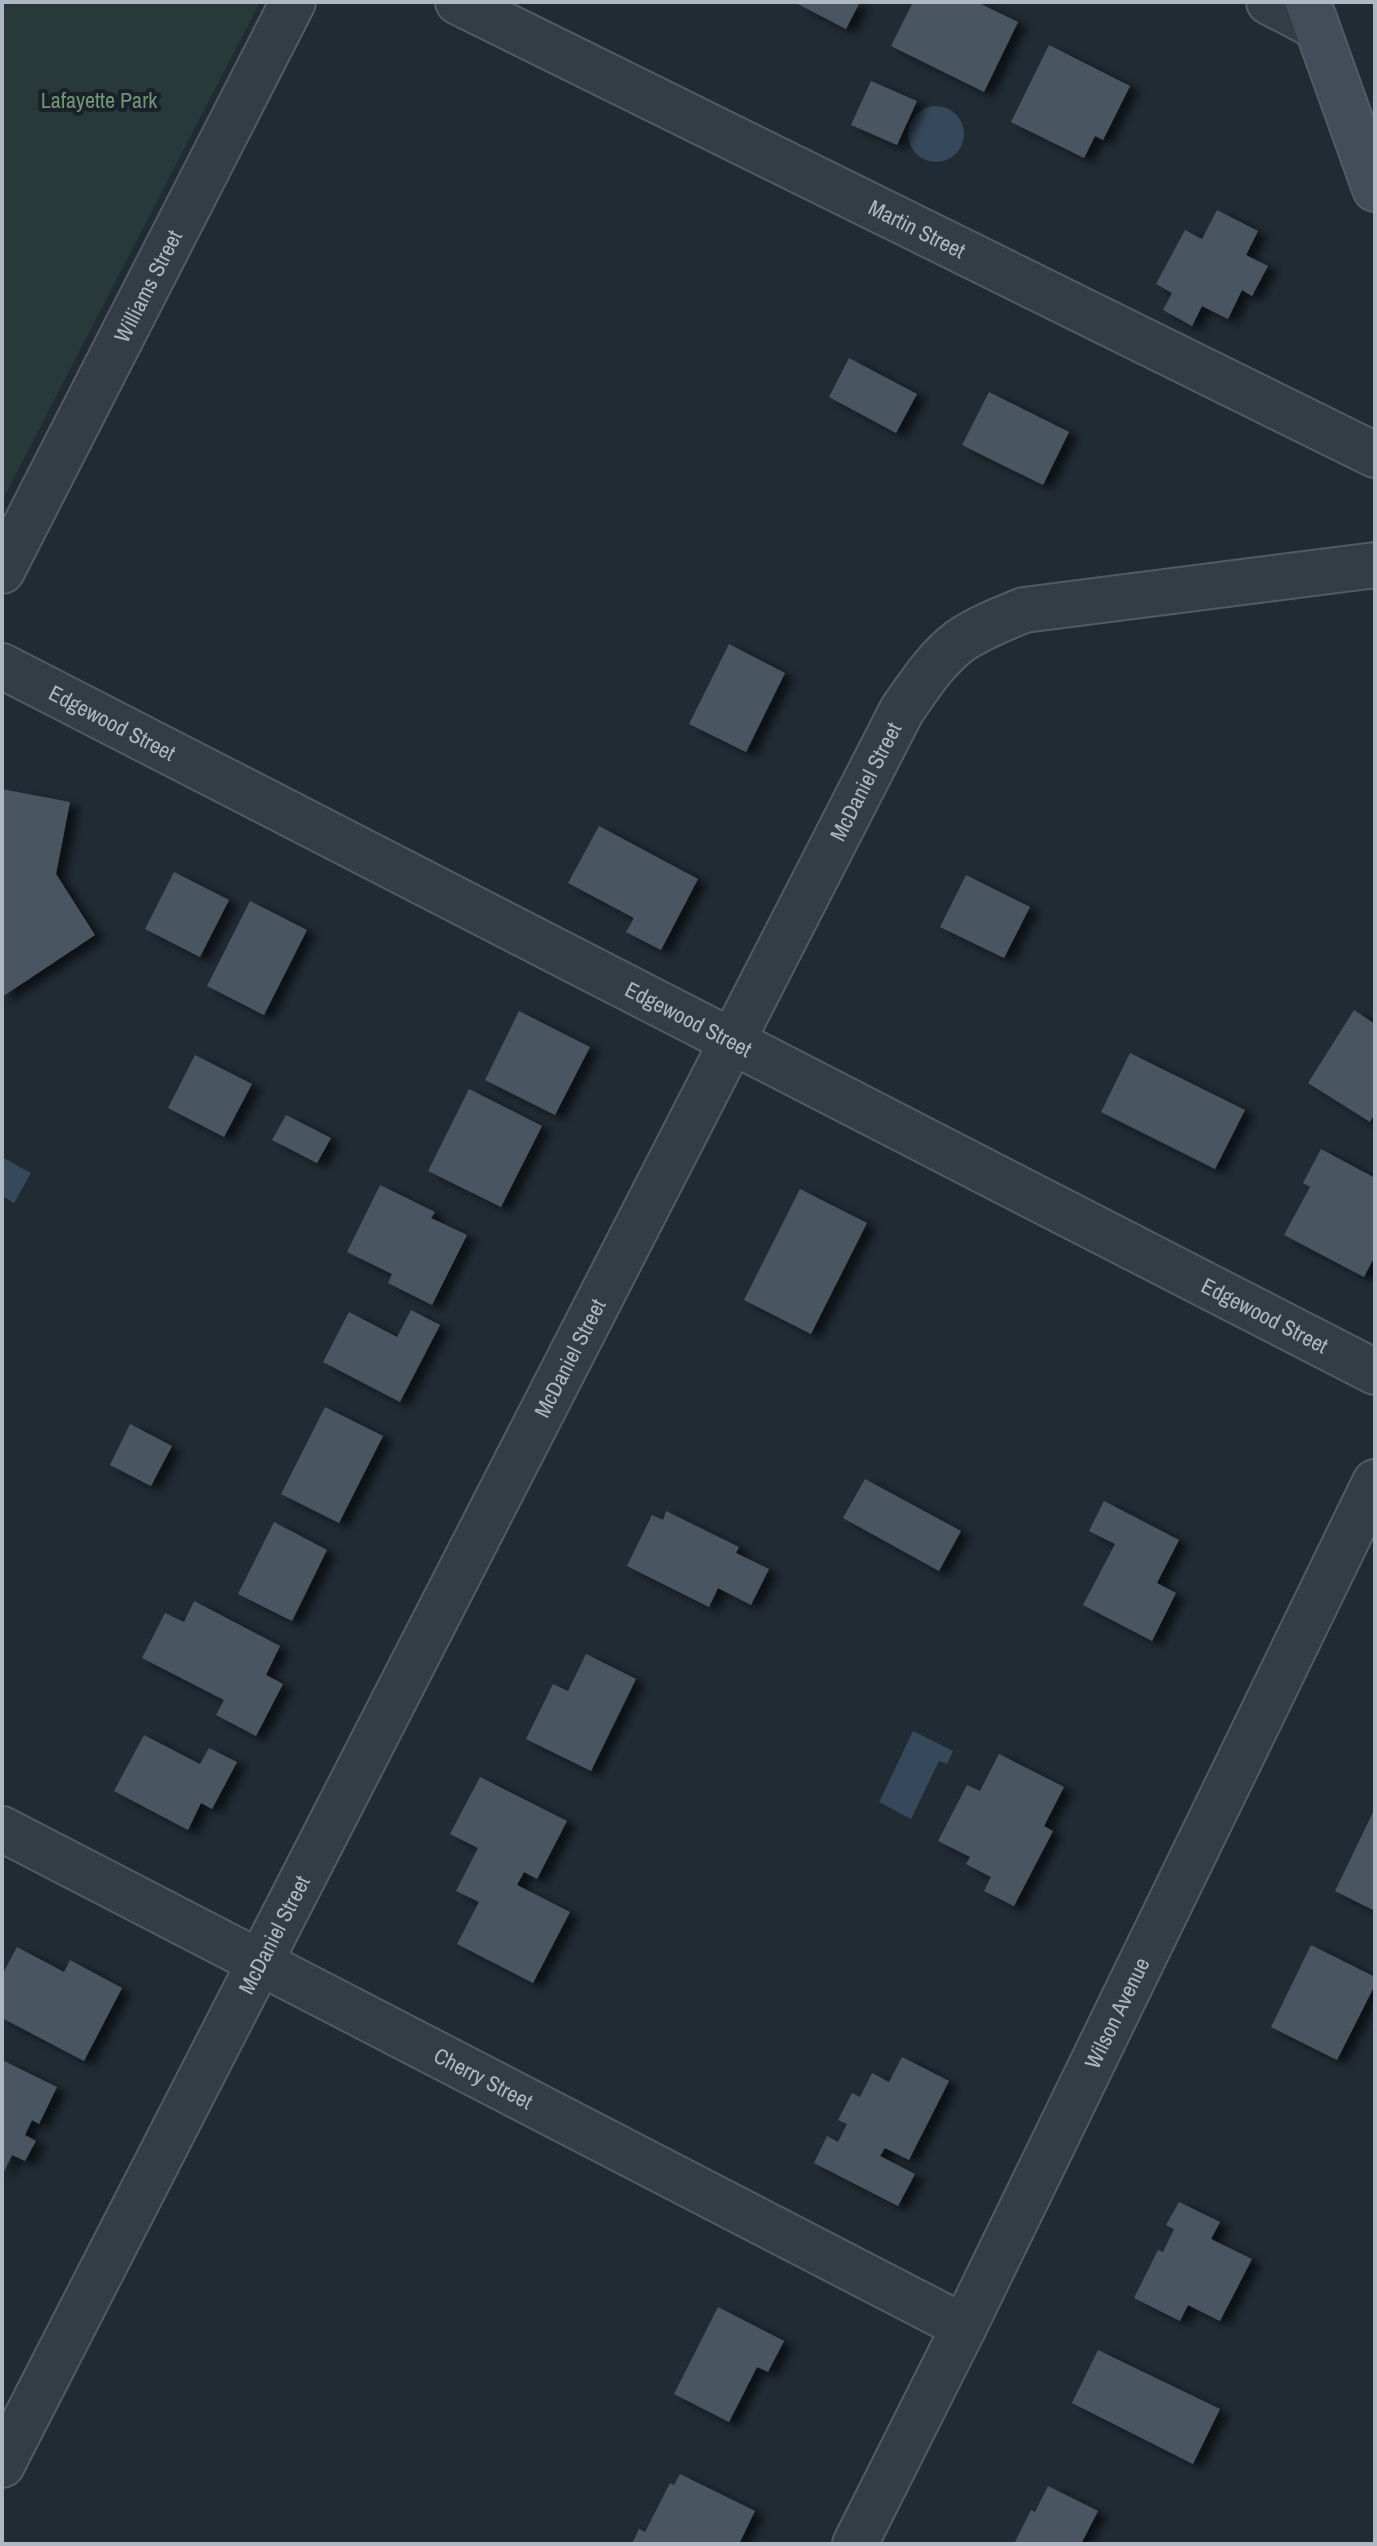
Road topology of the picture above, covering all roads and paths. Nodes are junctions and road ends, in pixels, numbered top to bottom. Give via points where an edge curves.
1 (293, 2) edge
2 (458, 2) edge
3 (1269, 2) edge
4 (1311, 14) edge
5 (1375, 189) edge
6 (1375, 455) edge
7 (1375, 565) edge
8 (2, 571) edge
9 (2, 666) edge
10 (732, 1040) junction
11 (1375, 1372) edge
12 (1375, 1482) edge
13 (2, 1829) edge
14 (259, 1963) junction
15 (964, 2327) junction
16 (2, 2465) edge
17 (855, 2544) edge

1 - 8 street, Williams Street
2 - 6 street, Martin Street
3 - 4 street
4 - 5 street
7 - 10 street, McDaniel Street via 1024,610 959,642 902,710
9 - 10 street, Edgewood Street
10 - 11 street, Edgewood Street
10 - 14 street, McDaniel Street
12 - 15 street, Wilson Avenue
13 - 14 street, Cherry Street
14 - 15 street, Cherry Street
14 - 16 street, McDaniel Street
15 - 17 street, Wilson Avenue

